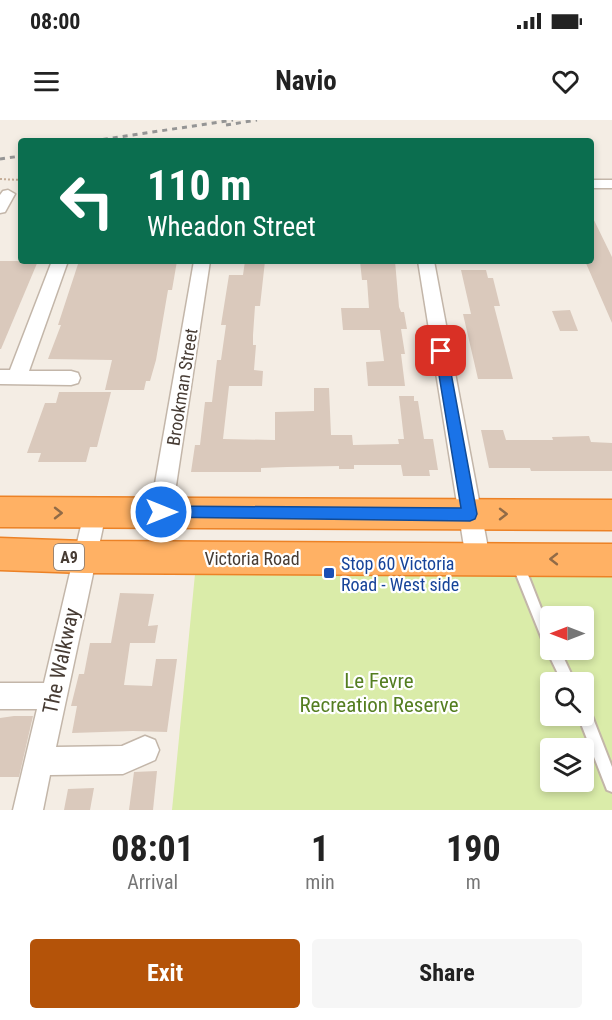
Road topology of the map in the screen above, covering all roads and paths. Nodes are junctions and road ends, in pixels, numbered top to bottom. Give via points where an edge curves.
1 (0, 179) edge
2 (18, 180) edge
3 (8, 194) dead end
4 (0, 209) edge
5 (59, 264) edge
6 (202, 264) edge
7 (427, 264) edge
8 (8, 377) edge
9 (71, 378) dead end
10 (0, 512) edge
11 (161, 512) junction
12 (95, 513) junction
13 (470, 514) junction
14 (612, 515) edge
15 (0, 554) edge
16 (84, 557) junction
17 (478, 559) junction
18 (516, 559) junction
19 (612, 560) edge
20 (540, 620) edge
21 (0, 696) edge
22 (54, 696) junction
23 (589, 726) edge
24 (145, 750) dead end
25 (39, 761) junction
26 (612, 785) edge
27 (28, 810) edge

1 - 2 path
3 - 4 street
5 - 8 street
6 - 11 street, Brookman Street
7 - 13 street
8 - 9 street
10 -> 12 highway
11 - 12 highway
11 - 13 highway
12 - 16 street, The Walkway
13 -> 14 highway
13 - 17 street
15 - 16 highway, Victoria Road / A9
16 - 17 highway, Victoria Road / A9
16 - 22 street, The Walkway
17 - 18 highway, Victoria Road / A9
19 -> 18 highway, Victoria Road / A9
18 - 20 lane
21 - 22 street
22 - 25 street, The Walkway
23 - 26 lane
24 - 25 street via 123,760
25 - 27 street, The Walkway

